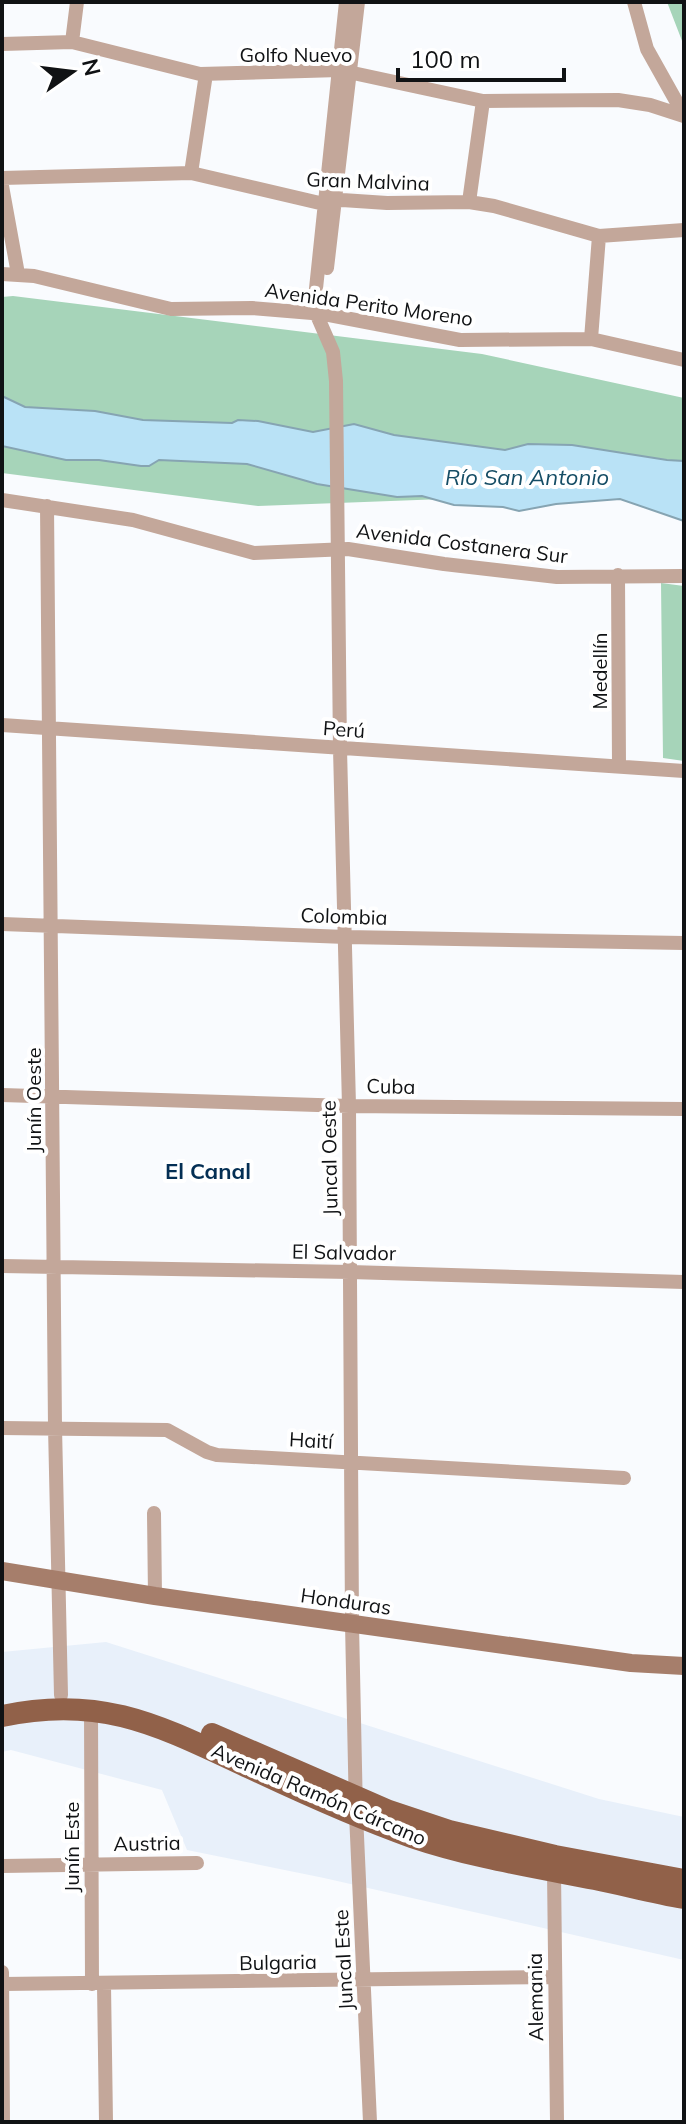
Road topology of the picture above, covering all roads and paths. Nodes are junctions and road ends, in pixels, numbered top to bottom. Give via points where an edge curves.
1 (77, 2) edge
2 (346, 2) edge
3 (358, 2) edge
4 (634, 2) edge
5 (72, 42) junction
6 (2, 44) edge
7 (344, 71) junction
8 (206, 74) junction
9 (483, 101) junction
10 (684, 115) edge
11 (191, 173) junction
12 (2, 178) edge
13 (2, 186) edge
14 (330, 202) junction
15 (469, 202) junction
16 (684, 230) edge
17 (599, 236) junction
18 (2, 274) edge
19 (18, 274) junction
20 (320, 313) junction
21 (591, 339) junction
22 (684, 360) edge
23 (2, 500) edge
24 (47, 506) junction
25 (337, 550) junction
26 (618, 575) junction
27 (684, 576) edge
28 (2, 725) edge
29 (49, 728) junction
30 (340, 749) junction
31 (619, 766) junction
32 (684, 771) edge
33 (2, 924) edge
34 (52, 926) junction
35 (346, 937) junction
36 (684, 943) edge
37 (2, 1095) edge
38 (53, 1096) junction
39 (349, 1106) junction
40 (684, 1109) edge
41 (2, 1266) edge
42 (54, 1266) junction
43 (350, 1272) junction
44 (684, 1282) edge
45 (55, 1427) junction
46 (2, 1428) edge
47 (351, 1462) junction
48 (624, 1478) dead end
49 (154, 1513) dead end
50 (2, 1571) edge
51 (58, 1581) junction
52 (155, 1596) junction
53 (352, 1624) junction
54 (684, 1666) edge
55 (61, 1695) junction
56 (2, 1702) edge
57 (91, 1709) junction
58 (2, 1716) edge
59 (356, 1805) junction
60 (197, 1863) dead end
61 (90, 1864) junction
62 (2, 1866) edge
63 (554, 1872) junction
64 (684, 1880) edge
65 (684, 1898) edge
66 (2, 1972) edge
67 (554, 1977) junction
68 (364, 1981) junction
69 (3, 1984) edge
70 (98, 1984) junction
71 (3, 2122) edge
72 (106, 2122) edge
73 (370, 2122) edge
74 (557, 2122) edge

1 - 5 street
2 - 7 street
3 - 7 street
4 - 10 street via 647,49
5 - 6 street, Golfo Nuevo
5 - 8 street, Golfo Nuevo
7 - 8 street, Golfo Nuevo
7 - 9 street, Golfo Nuevo
7 - 14 street
8 - 11 street
9 - 10 street, Golfo Nuevo via 618,100
9 - 15 street
11 - 12 street, Gran Malvina
11 - 14 street, Gran Malvina
13 - 19 street
14 - 15 street, Gran Malvina
14 - 20 street
15 - 17 street, Gran Malvina
16 - 17 street, Gran Malvina
17 - 21 street
18 - 19 street, Avenida Perito Moreno
19 - 20 street, Avenida Perito Moreno via 171,309
20 - 21 street, Avenida Perito Moreno via 460,340
20 - 25 street, Juncal Oeste via 335,361
21 - 22 street, Avenida Perito Moreno
23 - 24 street, Avenida Costanera Sur
24 - 25 street, Avenida Costanera Sur via 133,520 254,553
24 - 29 street, Junín Oeste
25 - 26 street, Avenida Costanera Sur via 557,577
25 - 30 street, Juncal Oeste
26 - 27 street, Avenida Costanera Sur
26 - 31 street, Medellín
28 - 29 street, Perú
29 - 30 street, Perú
29 - 34 street, Junín Oeste
30 - 31 street, Perú
30 - 35 street, Juncal Oeste
31 - 32 street, Perú
33 - 34 street, Colombia
34 - 35 street, Colombia
34 - 38 street, Junín Oeste
35 - 36 street, Colombia
35 - 39 street, Juncal Oeste
37 - 38 street, Cuba
38 - 39 street, Cuba
38 - 42 street, Junín Oeste
39 - 40 street, Cuba
39 - 43 street, Juncal Oeste
41 - 42 street, El Salvador
42 - 43 street, El Salvador
42 - 45 street, Junín Oeste
43 - 44 street, El Salvador
43 - 47 street, Juncal Oeste
45 - 46 street, Haití
45 - 47 street, Haití via 167,1430 217,1455
45 - 51 street, Junín Oeste
47 - 48 street, Haití
47 - 53 street, Juncal Oeste
49 - 52 street
50 - 51 main road, Honduras
51 - 52 main road, Honduras
51 - 55 street, Junín Oeste
52 - 53 main road, Honduras
53 - 54 main road, Honduras
53 - 59 street, Juncal Oeste
55 - 56 main road, Avenida Ramón Cárcano
55 - 59 main road, Avenida Ramón Cárcano via 106,1697 159,1712
57 - 58 main road, Avenida Ramón Cárcano
57 - 59 main road, Avenida Ramón Cárcano via 146,1722 266,1776 290,1778
57 - 61 street, Junín Este
59 - 63 main road, Avenida Ramón Cárcano via 438,1845
59 - 64 main road, Avenida Ramón Cárcano via 555,1856
59 - 68 street, Juncal Este
60 - 61 street, Austria
61 - 62 street, Austria
61 - 70 street, Junín Este
63 - 65 main road, Avenida Ramón Cárcano
63 - 67 street, Alemania
66 - 69 street
67 - 68 street, Bulgaria
67 - 74 street, Alemania
68 - 70 street, Bulgaria
68 - 73 street, Juncal Este
69 - 70 street, Bulgaria
69 - 71 street
70 - 72 street, Junín Este

